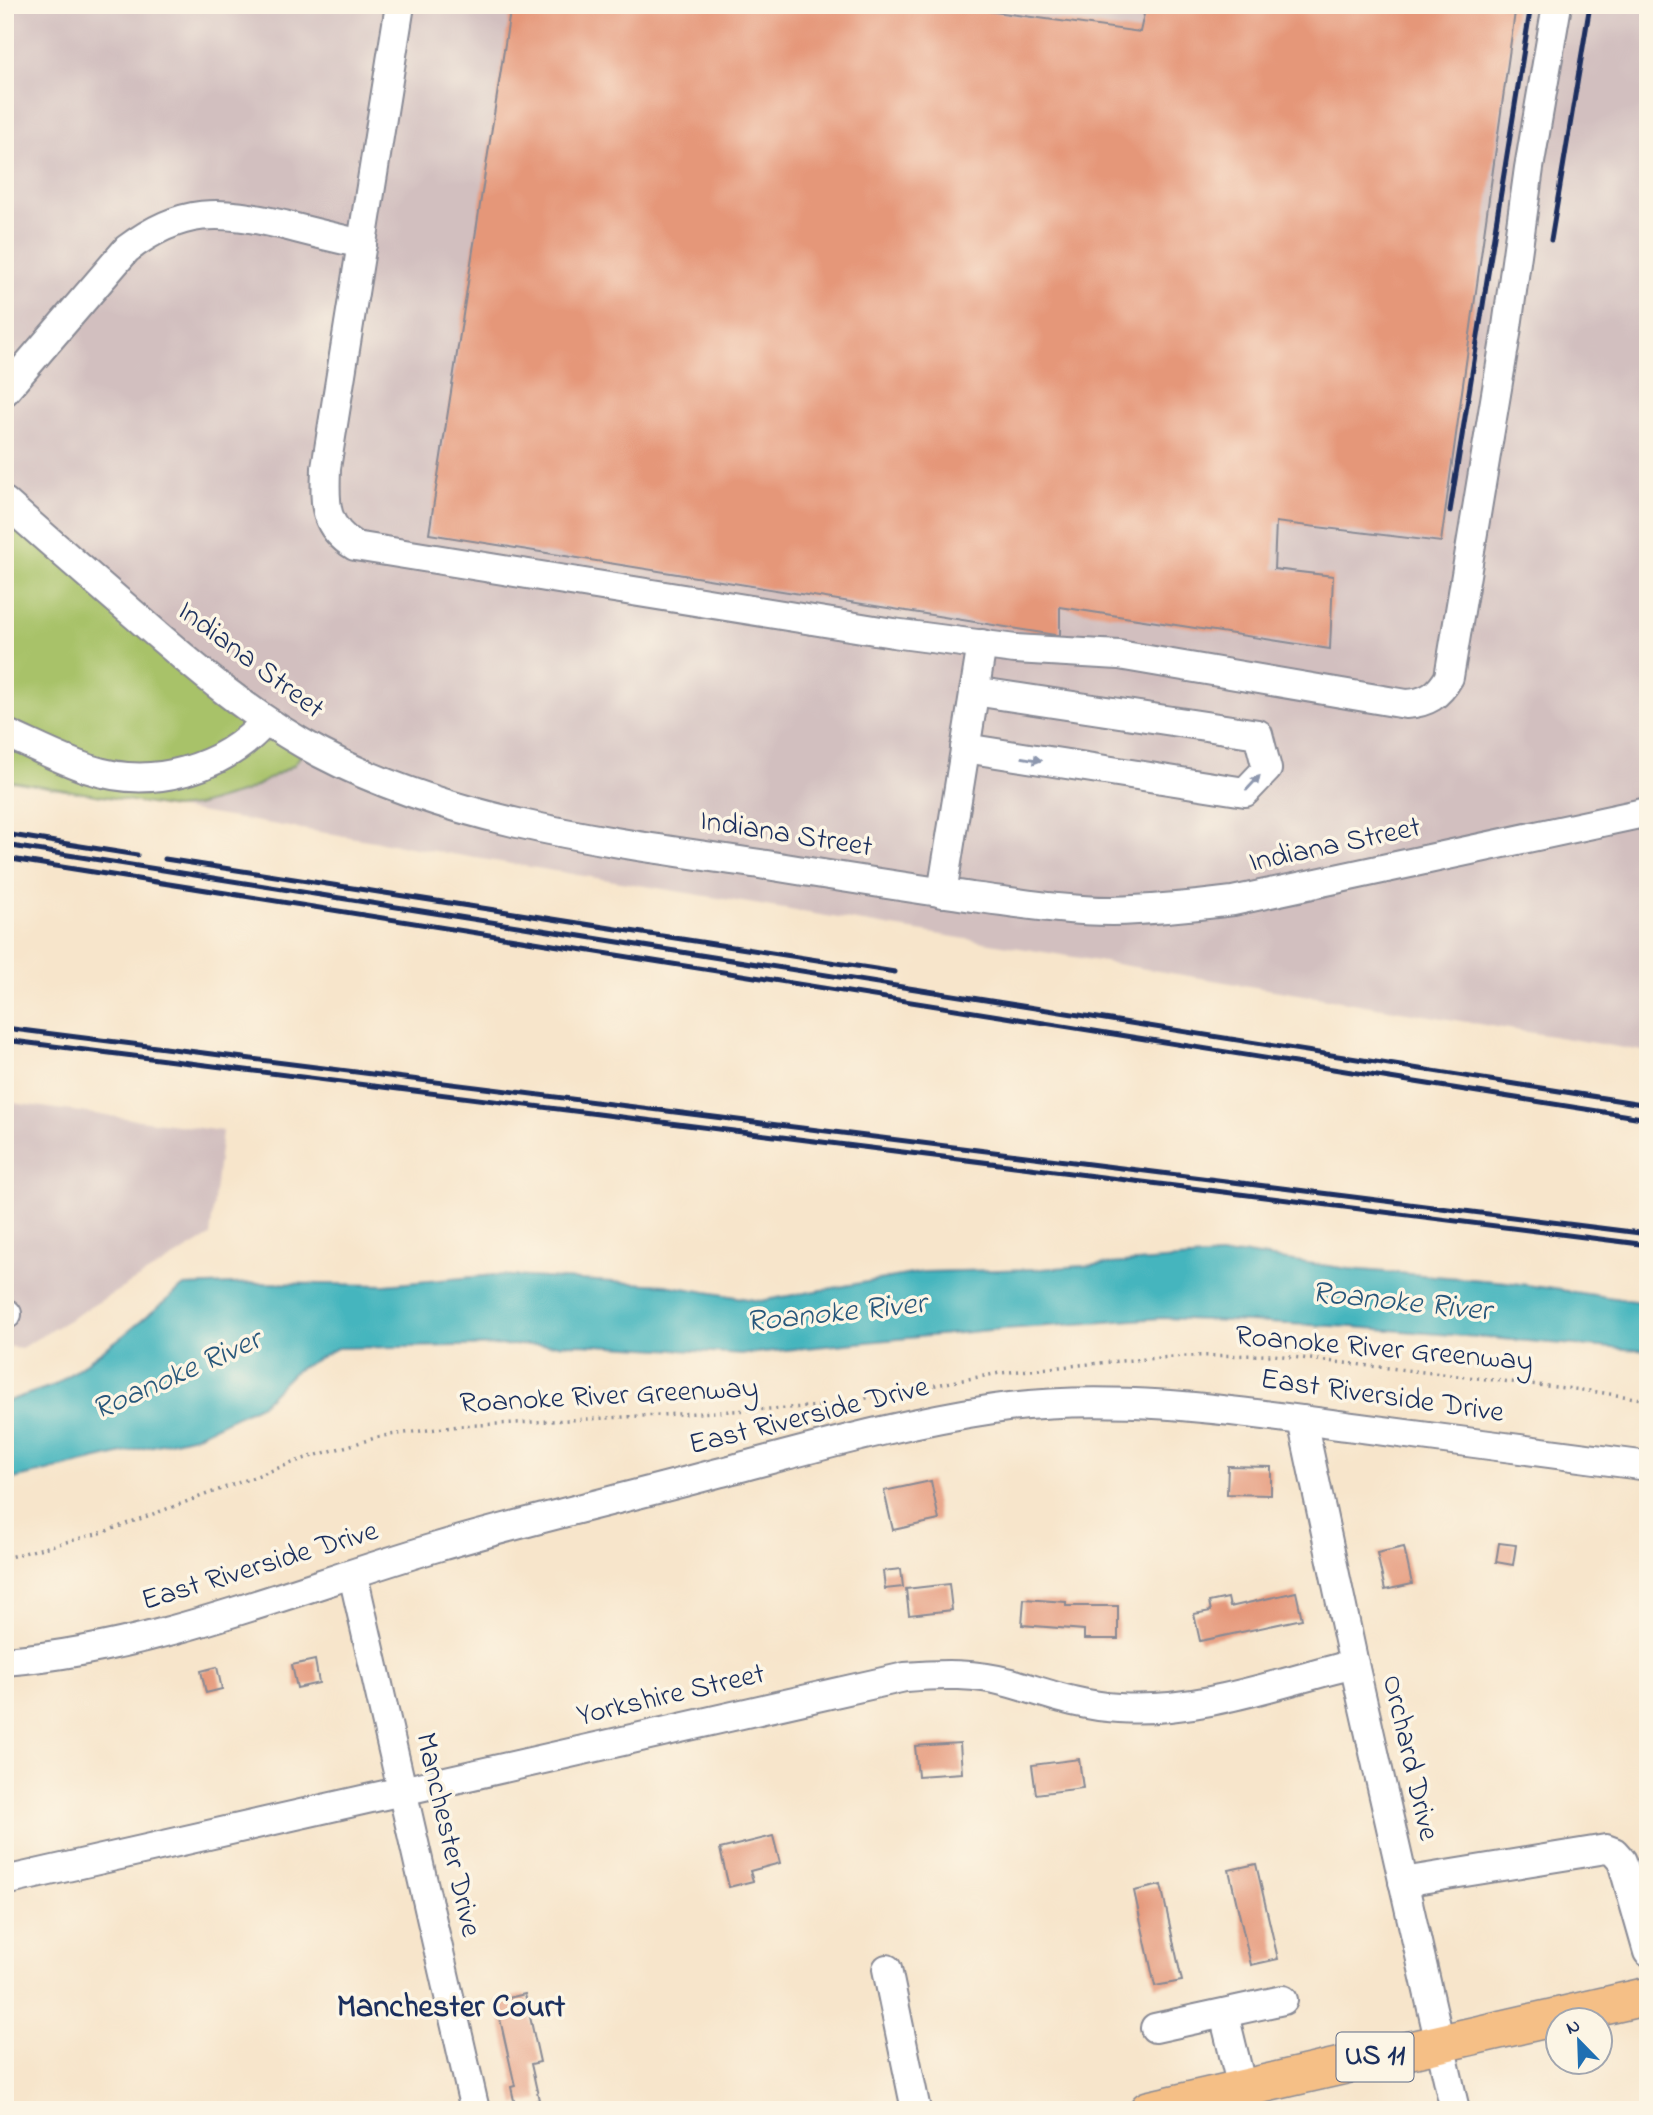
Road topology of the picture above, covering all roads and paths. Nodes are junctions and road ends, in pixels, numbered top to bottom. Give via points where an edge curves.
1 (400, 5) edge
2 (1557, 5) edge
3 (362, 244) junction
4 (5, 391) edge
5 (5, 502) edge
6 (982, 644) junction
7 (974, 691) junction
8 (266, 721) junction
9 (5, 733) edge
10 (965, 748) junction
11 (1648, 812) edge
12 (942, 892) junction
13 (1648, 1400) edge
14 (1302, 1420) junction
15 (1648, 1466) edge
16 (5, 1558) edge
17 (353, 1575) junction
18 (5, 1661) edge
19 (1354, 1664) junction
20 (402, 1790) junction
21 (5, 1881) edge
22 (1403, 1882) junction
23 (1648, 1952) edge
24 (887, 1969) dead end
25 (1648, 1996) edge
26 (1283, 2000) dead end
27 (1224, 2014) junction
28 (1155, 2028) dead end
29 (1440, 2043) junction
30 (1242, 2088) junction
31 (475, 2110) edge
32 (916, 2110) edge
33 (1148, 2110) edge
34 (1455, 2110) edge

1 - 3 street
2 - 6 street via 1449,677 1442,689 1431,698 1406,704 1119,655
3 - 4 street via 242,216 217,214 166,224 127,249
3 - 6 street via 326,468 328,517 344,539 355,546
5 - 8 street, Indiana Street via 222,690
6 - 7 street
7 - 10 street
10 -> 7 street via 1245,792 1266,769 1258,734
8 - 9 street via 209,764 150,778 89,769
8 - 12 street, Indiana Street via 369,777 487,817
10 - 12 street
11 - 12 street, Indiana Street via 1311,886 1172,908 1050,908
13 - 16 path, Roanoke River Greenway via 1274,1355 1120,1361 1000,1373 824,1406 460,1426 382,1436 303,1459 104,1532
14 - 15 street, East Riverside Drive
14 - 17 street, East Riverside Drive via 1204,1407 1113,1402 1010,1407 947,1417 437,1547
14 - 19 street, Orchard Drive
17 - 18 street, East Riverside Drive via 121,1645
17 - 20 street, Manchester Drive
19 - 20 street, Yorkshire Street via 1167,1708 1089,1705 975,1675 905,1677
19 - 22 street, Orchard Drive
20 - 21 street, Yorkshire Street
20 - 31 street, Manchester Drive
22 - 23 street via 1606,1849 1622,1861
22 - 29 street, Orchard Drive
24 - 32 street
25 - 29 main road, US 11
26 - 27 street
27 - 28 street
27 - 30 street
29 - 30 main road, US 11
29 - 34 street, Orchard Drive
30 - 33 main road, US 11

